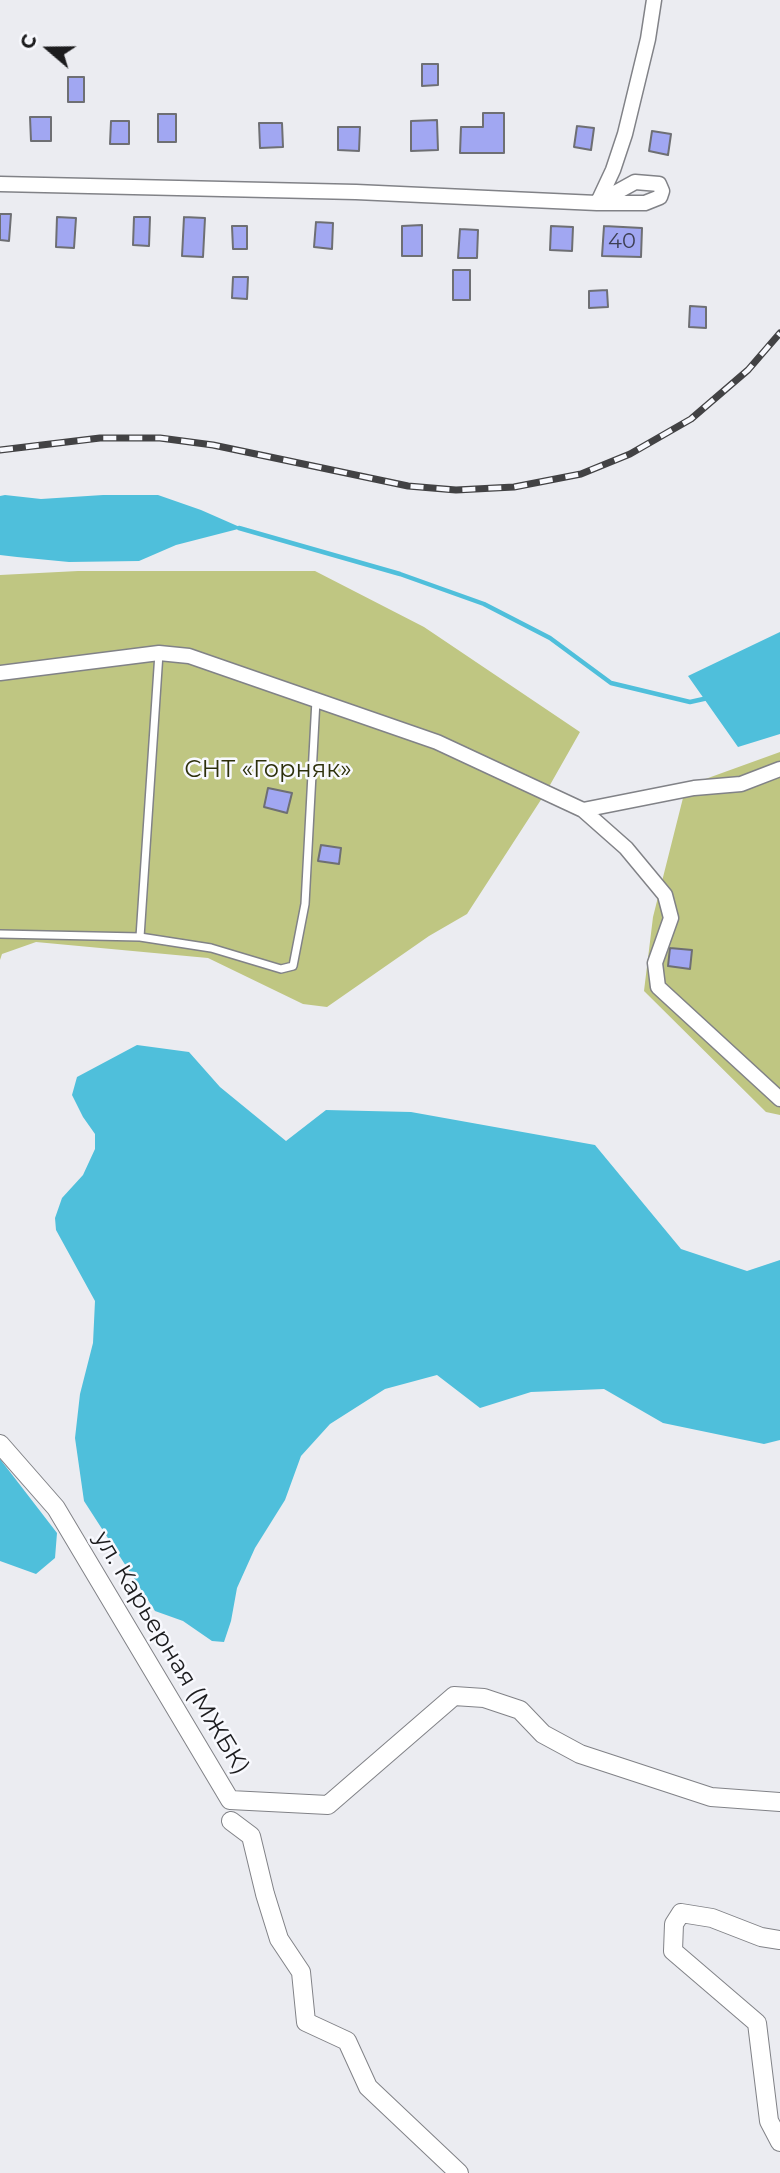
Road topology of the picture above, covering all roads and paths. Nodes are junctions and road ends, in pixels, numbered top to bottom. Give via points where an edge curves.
1 (654, 0) edge
2 (0, 184) edge
3 (159, 653) junction
4 (0, 673) edge
5 (316, 699) junction
6 (780, 769) edge
7 (583, 810) junction
8 (0, 934) edge
9 (140, 937) junction
10 (780, 1099) edge
11 (0, 1444) edge
12 (780, 1802) edge
13 (231, 1821) dead end
14 (780, 1940) edge
15 (780, 2141) edge
16 (459, 2173) edge

1 - 2 street via 625,134 597,203
3 - 4 street
3 - 5 street via 189,656
3 - 9 lane
5 - 7 street via 436,742
5 - 9 lane via 305,904 293,966 281,969 211,948
6 - 7 street via 741,784 694,788
7 - 10 street via 626,848 665,895 671,918 655,963 658,987
8 - 9 lane
11 - 12 street, ул. Карьерная (МЖБК) via 56,1508 230,1800 328,1805 454,1696 484,1698 520,1710 543,1734 580,1754 711,1797
13 - 16 street via 251,1836 279,1939 301,1972 306,2022 347,2041 368,2087
14 - 15 street via 681,1913 674,1924 673,1951 757,2023 769,2121

